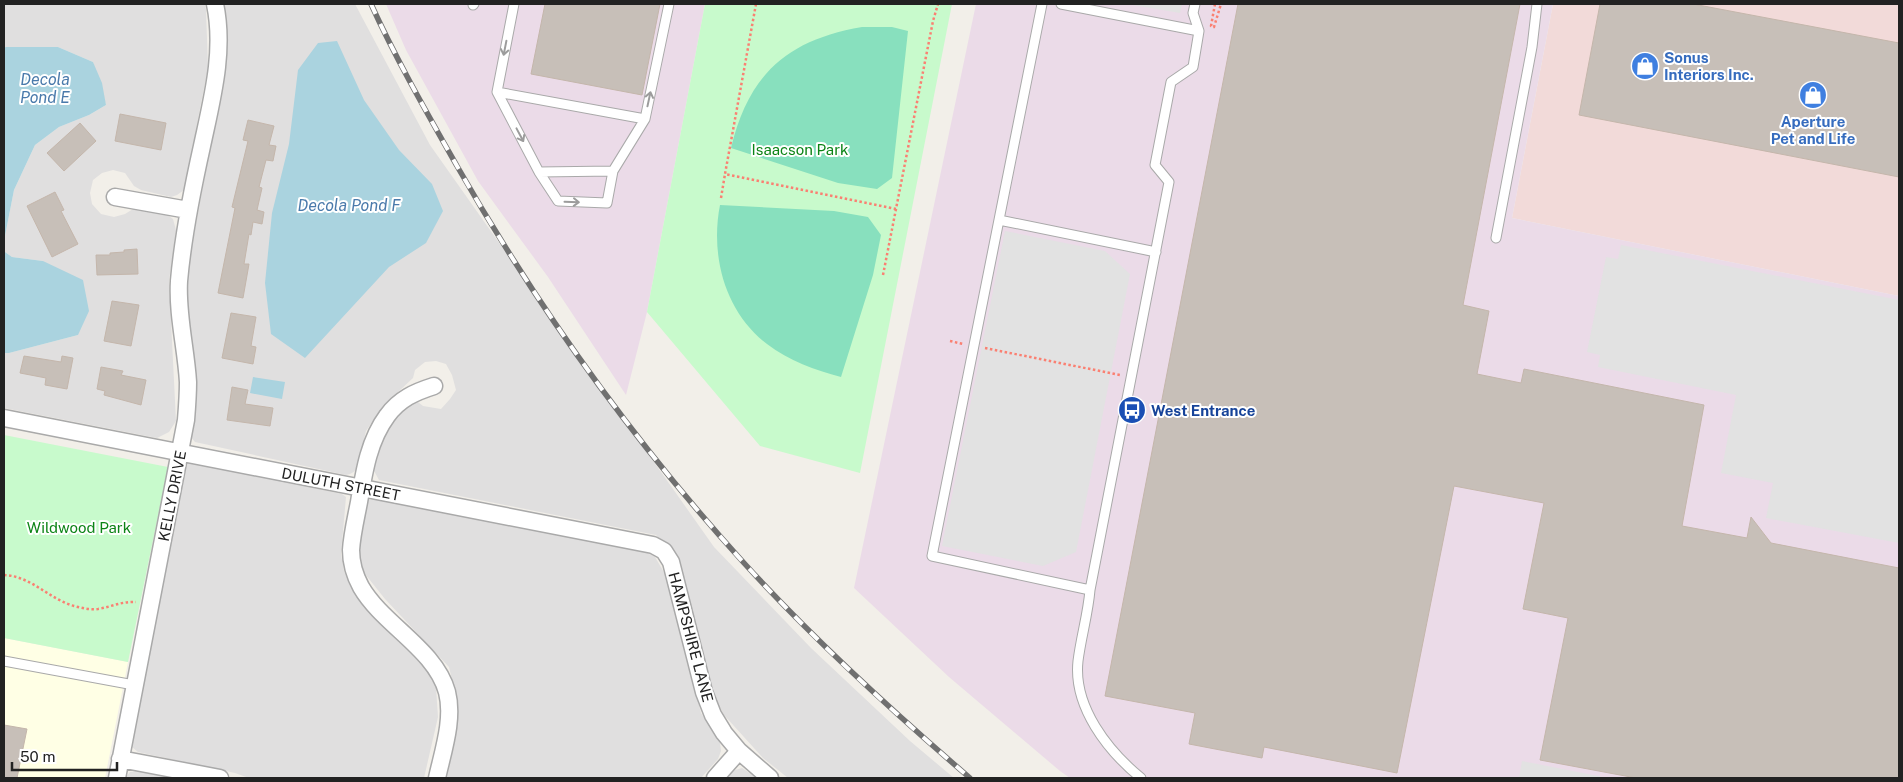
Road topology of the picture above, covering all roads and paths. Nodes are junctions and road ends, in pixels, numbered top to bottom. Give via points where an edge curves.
1 (215, 4) edge
2 (514, 4) edge
3 (669, 4) edge
4 (756, 4) edge
5 (938, 4) edge
6 (1042, 4) edge
7 (1061, 4) edge
8 (1195, 4) edge
9 (1215, 4) edge
10 (1222, 4) edge
11 (1537, 4) edge
12 (1199, 31) junction
13 (497, 92) junction
14 (645, 119) junction
15 (613, 171) junction
16 (539, 172) junction
17 (725, 174) junction
18 (115, 197) dead end
19 (721, 198) dead end
20 (896, 209) junction
21 (188, 210) junction
22 (999, 220) junction
23 (1496, 238) dead end
24 (1156, 252) junction
25 (883, 274) dead end
26 (950, 341) dead end
27 (974, 346) junction
28 (1131, 378) junction
29 (434, 386) dead end
30 (4, 418) edge
31 (180, 452) junction
32 (361, 488) junction
33 (671, 562) joint
34 (4, 575) edge
35 (1090, 590) junction
36 (136, 602) dead end
37 (4, 661) edge
38 (134, 685) junction
39 (740, 751) junction
40 (120, 759) junction
41 (116, 778) edge
42 (220, 778) edge
43 (438, 778) edge
44 (715, 778) edge
45 (770, 778) edge
46 (1141, 778) edge

1 - 21 street, KELLY DRIVE via 219,21 215,83
2 -> 13 lane
14 -> 3 lane
4 - 17 path
5 - 20 path
6 - 22 lane
7 - 12 lane
8 - 12 lane via 1193,12
9 - 10 path via 1211,26 1214,27
11 - 23 lane
12 - 24 lane via 1192,67 1171,82 1158,146 1155,165 1169,182
13 - 14 lane
13 -> 16 lane
14 - 15 lane
15 - 16 lane
16 -> 15 lane via 558,201 607,203
17 - 19 path
17 - 20 path
18 - 21 street
20 - 25 path
21 - 31 street, KELLY DRIVE via 179,282 188,383
22 - 24 lane
22 - 27 lane
24 - 28 lane
26 - 27 path
27 - 28 path
27 - 35 lane via 932,556
28 - 35 lane
29 - 32 street via 409,394 387,415 374,438
30 - 31 street, DULUTH STREET
31 - 32 street, DULUTH STREET
31 - 38 street, KELLY DRIVE
32 - 33 street, DULUTH STREET via 653,545
32 - 43 street via 352,535 354,570 372,601 440,674 447,691 448,723
33 - 39 street, HAMPSHIRE LANE via 712,715
34 - 36 path via 28,581 75,606 97,609
35 - 46 lane via 1078,662 1084,701 1106,743
37 - 38 lane
38 - 40 street, KELLY DRIVE
39 - 44 street
39 - 45 street, HAMPSHIRE LANE
40 - 41 street, KELLY DRIVE
40 - 42 street

